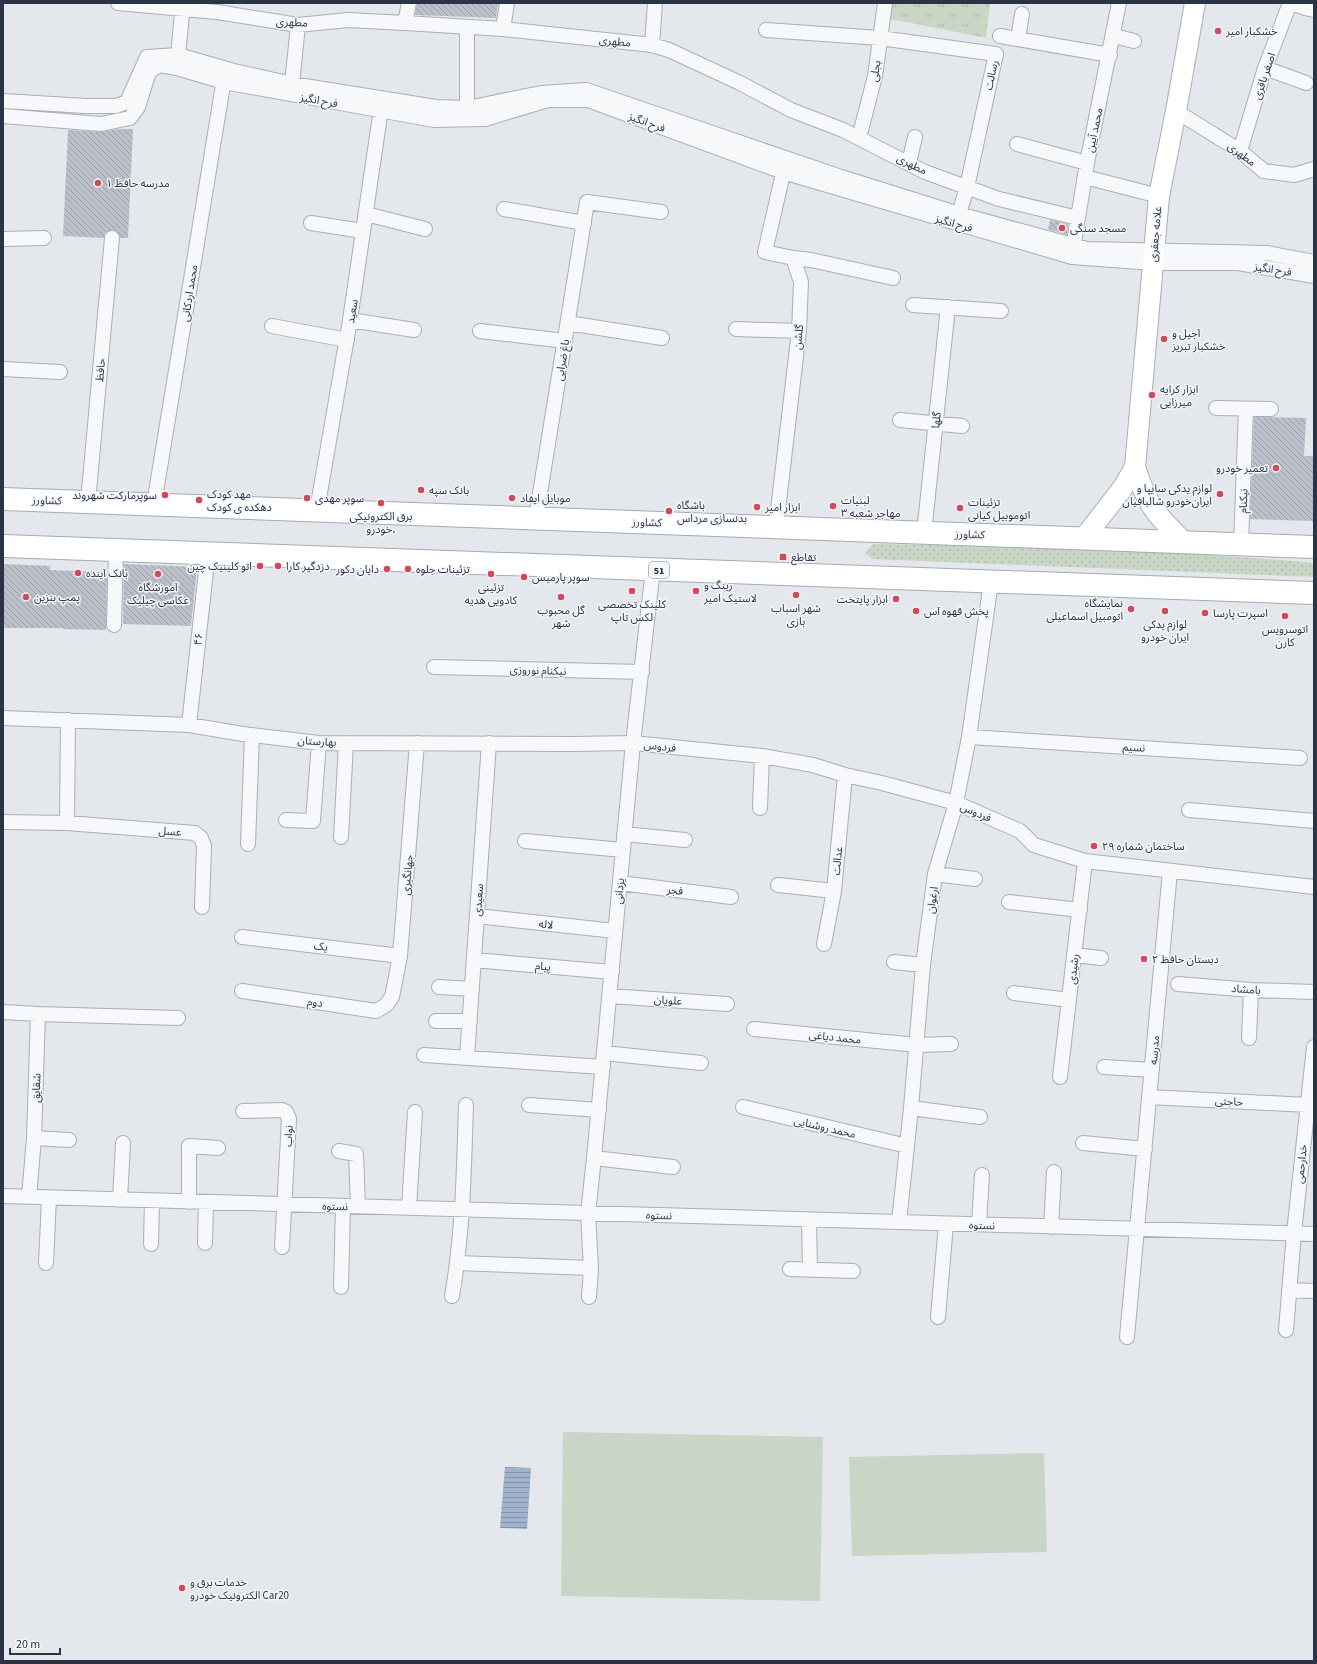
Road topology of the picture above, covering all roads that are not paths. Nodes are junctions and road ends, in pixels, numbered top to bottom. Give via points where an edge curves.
1 (118, 3) edge
2 (409, 3) edge
3 (507, 3) edge
4 (654, 3) edge
5 (885, 3) edge
6 (1119, 3) edge
7 (1195, 3) edge
8 (1291, 3) edge
9 (182, 6) edge
10 (1314, 10) edge
11 (1022, 14) dead end
12 (405, 23) junction
13 (298, 25) junction
14 (467, 27) junction
15 (503, 29) junction
16 (766, 30) dead end
17 (1000, 36) dead end
18 (1114, 36) junction
19 (880, 38) junction
20 (1018, 39) junction
21 (1134, 41) dead end
22 (652, 45) junction
23 (178, 55) junction
24 (1110, 55) junction
25 (1265, 68) junction
26 (225, 74) junction
27 (1306, 83) dead end
28 (292, 84) junction
29 (3, 101) edge
30 (382, 105) junction
31 (467, 108) junction
32 (1176, 111) junction
33 (3, 116) edge
34 (915, 136) dead end
35 (859, 138) junction
36 (1017, 144) dead end
37 (1240, 151) junction
38 (1087, 162) junction
39 (909, 163) junction
40 (784, 167) junction
41 (1314, 169) edge
42 (1085, 177) junction
43 (967, 187) junction
44 (1159, 196) junction
45 (504, 209) dead end
46 (661, 212) dead end
47 (366, 214) junction
48 (959, 214) junction
49 (1078, 218) junction
50 (311, 223) dead end
51 (584, 223) junction
52 (426, 229) dead end
53 (364, 231) junction
54 (44, 238) dead end
55 (112, 238) dead end
56 (3, 239) edge
57 (1073, 251) junction
58 (1153, 256) junction
59 (793, 258) junction
60 (1314, 262) edge
61 (1314, 276) edge
62 (893, 278) dead end
63 (912, 305) dead end
64 (948, 307) junction
65 (1001, 311) dead end
66 (350, 320) junction
67 (568, 323) junction
68 (272, 326) dead end
69 (736, 329) dead end
70 (414, 330) dead end
71 (480, 331) dead end
72 (799, 331) junction
73 (662, 338) dead end
74 (347, 340) junction
75 (565, 341) junction
76 (3, 369) edge
77 (60, 372) dead end
78 (1216, 408) dead end
79 (1246, 409) junction
80 (1271, 409) dead end
81 (900, 420) dead end
82 (936, 422) junction
83 (962, 426) dead end
84 (1135, 467) junction
85 (3, 499) edge
86 (88, 502) junction
87 (154, 504) junction
88 (317, 510) junction
89 (536, 518) junction
90 (776, 527) junction
91 (924, 532) junction
92 (1084, 538) junction
93 (1184, 542) junction
94 (1241, 544) junction
95 (3, 546) edge
96 (1314, 547) edge
97 (116, 550) junction
98 (208, 553) junction
99 (653, 569) junction
100 (991, 582) junction
101 (1314, 593) edge
102 (114, 625) dead end
103 (434, 667) dead end
104 (642, 672) junction
105 (3, 718) edge
106 (68, 720) junction
107 (189, 726) junction
108 (252, 735) junction
109 (969, 737) junction
110 (319, 742) junction
111 (346, 742) junction
112 (417, 743) junction
113 (489, 743) junction
114 (633, 743) junction
115 (762, 756) junction
116 (1300, 758) dead end
117 (845, 775) junction
118 (956, 803) junction
119 (760, 808) dead end
120 (1189, 810) dead end
121 (286, 820) dead end
122 (1314, 821) edge
123 (3, 822) edge
124 (67, 823) junction
125 (624, 834) junction
126 (341, 837) dead end
127 (685, 840) dead end
128 (525, 841) dead end
129 (248, 844) dead end
130 (623, 850) junction
131 (1085, 861) junction
132 (1170, 871) junction
133 (935, 874) junction
134 (975, 879) dead end
135 (620, 883) junction
136 (778, 885) dead end
137 (1314, 887) edge
138 (834, 891) junction
139 (731, 897) dead end
140 (1009, 902) dead end
141 (202, 907) dead end
142 (1080, 910) junction
143 (477, 916) junction
144 (615, 931) junction
145 (242, 937) dead end
146 (824, 944) dead end
147 (1074, 955) junction
148 (400, 956) junction
149 (1101, 958) dead end
150 (474, 960) junction
151 (894, 962) dead end
152 (923, 965) junction
153 (612, 972) junction
154 (1178, 984) dead end
155 (439, 987) dead end
156 (472, 989) junction
157 (1251, 990) junction
158 (242, 991) dead end
159 (1014, 992) dead end
160 (1314, 992) edge
161 (609, 996) junction
162 (1069, 1000) junction
163 (727, 1004) dead end
164 (386, 1005) joint
165 (3, 1012) edge
166 (38, 1014) junction
167 (178, 1018) dead end
168 (436, 1020) dead end
169 (470, 1020) junction
170 (754, 1029) dead end
171 (1249, 1038) dead end
172 (951, 1044) dead end
173 (917, 1045) junction
174 (1314, 1047) edge
175 (604, 1053) junction
176 (424, 1055) dead end
177 (467, 1057) junction
178 (701, 1063) dead end
179 (1104, 1067) dead end
180 (602, 1068) junction
181 (1152, 1070) junction
182 (1060, 1077) dead end
183 (1150, 1097) junction
184 (466, 1105) dead end
185 (529, 1105) dead end
186 (743, 1108) dead end
187 (911, 1108) junction
188 (599, 1110) junction
189 (242, 1111) dead end
190 (415, 1112) dead end
191 (1309, 1113) edge
192 (980, 1117) dead end
193 (34, 1138) junction
194 (69, 1140) dead end
195 (123, 1143) dead end
196 (1083, 1143) dead end
197 (907, 1146) junction
198 (218, 1148) dead end
199 (1145, 1149) junction
200 (339, 1151) dead end
201 (594, 1158) junction
202 (673, 1167) dead end
203 (1054, 1172) dead end
204 (982, 1175) dead end
205 (3, 1196) edge
206 (29, 1197) junction
207 (49, 1198) junction
208 (120, 1200) junction
209 (152, 1201) junction
210 (189, 1202) junction
211 (206, 1202) junction
212 (284, 1204) junction
213 (343, 1206) junction
214 (358, 1206) junction
215 (409, 1208) junction
216 (462, 1210) junction
217 (588, 1213) junction
218 (809, 1220) junction
219 (899, 1222) junction
220 (946, 1224) junction
221 (979, 1224) junction
222 (1050, 1227) junction
223 (1138, 1229) junction
224 (1294, 1233) junction
225 (1314, 1234) edge
226 (205, 1243) dead end
227 (151, 1244) dead end
228 (282, 1247) dead end
229 (46, 1263) dead end
230 (458, 1263) junction
231 (591, 1268) junction
232 (790, 1269) dead end
233 (810, 1269) junction
234 (853, 1270) dead end
235 (342, 1287) dead end
236 (1289, 1290) junction
237 (1314, 1291) edge
238 (452, 1296) dead end
239 (590, 1297) dead end
240 (938, 1317) dead end
241 (1286, 1330) dead end
242 (1127, 1337) dead end

1 - 9 street, مطهری
2 - 12 street
3 - 15 street
4 - 22 street
5 - 19 street, بجلی
6 - 18 street, محمد آیین
7 - 32 main road, علامه جعفری
8 - 10 street
8 - 25 street, اصغر باقری
9 - 13 street, مطهری
9 - 23 street
11 - 20 street
12 - 13 street, مطهری via 348,20
12 - 14 street, مطهری
13 - 28 street
14 - 15 street, مطهری
14 - 31 street
15 - 22 street, مطهری
16 - 19 street
17 - 20 street
18 - 21 street
18 - 24 street, محمد آیین
19 - 35 street, بجلی via 871,96
19 - 43 street, رسالت via 996,54
20 - 24 street
22 - 35 street, مطهری via 669,50 791,110
23 - 26 street
23 - 29 street via 147,57 127,102 116,106
24 - 38 street, محمد آیین
25 - 27 street
25 - 37 street, اصغر باقری
26 - 28 street
26 - 30 street, فرح انگیز
26 - 33 street, فرح انگیز via 159,66 149,72 138,107 130,118 101,124
26 - 87 street, محمد اردکانی
28 - 30 street
30 - 31 street
30 - 40 street, فرح انگیز via 434,120 485,119 548,100 588,100
30 - 47 street, سعید
31 - 40 street via 542,93 586,90
32 - 37 street, مطهری
32 - 44 main road, علامه جعفری
34 - 39 street
35 - 39 street, مطهری
36 - 38 street
37 - 41 street, مطهری via 1264,171 1294,175
38 - 42 street, محمد آیین
39 - 43 street, مطهری via 925,172
40 - 48 street
40 - 57 street, فرح انگیز
40 - 59 street via 765,252
42 - 44 street
42 - 49 street, محمد آیین
43 - 48 street
43 - 49 street, مطهری via 999,199
44 - 58 main road, علامه جعفری
45 - 51 street
46 - 51 street, باغ ضرایی via 587,202
47 - 52 street
47 - 53 street, سعید
48 - 57 street
49 - 57 street, محمد آیین
50 - 53 street
51 - 67 street, باغ ضرایی
53 - 66 street, سعید
54 - 56 street
55 - 86 street, حافظ
57 - 58 street via 1087,249
58 - 60 street via 1267,253
58 - 61 street, فرح انگیز via 1238,263
58 - 84 main road, علامه جعفری
59 - 62 street
59 - 72 street, گلشن via 801,282
63 - 64 street
64 - 65 street
64 - 82 street, گلها
66 - 70 street
66 - 74 street, سعید
67 - 73 street
67 - 75 street, باغ ضرایی
68 - 74 street
69 - 72 street
71 - 75 street
72 - 90 street, گلشن
74 - 88 street, سعید
75 - 89 street, باغ ضرایی
76 - 77 street
78 - 79 street
79 - 80 street
79 - 94 street, نیکنام
81 - 82 street
82 - 83 street
82 - 91 street, گلها
84 - 92 main road, علامه جعفری via 1122,489
84 - 93 main road, علامه جعفری via 1149,504 1159,518
85 - 86 main road, کشاورز
86 - 87 main road, کشاورز
87 - 88 main road, کشاورز
88 - 89 main road, کشاورز
89 - 90 main road, کشاورز
90 - 91 main road, کشاورز
91 - 92 main road, کشاورز
92 - 93 main road, کشاورز
93 - 94 main road, کشاورز
94 - 96 main road, کشاورز
95 - 97 main road, 51
97 - 98 main road, 51
97 - 102 street
98 - 99 main road, 51
98 - 107 street, ۴۶
99 - 100 main road, 51
99 - 104 street, یزدانی
100 - 101 main road, 51
100 - 109 street, ارغوان
103 - 104 street, نیکنام نوروزی
104 - 114 street, یزدانی
105 - 106 street, بهارستان
106 - 107 street, بهارستان
106 - 124 street
107 - 108 street, بهارستان
108 - 110 street, بهارستان
108 - 129 street
109 - 116 street, نسیم
109 - 118 street, ارغوان
110 - 111 street, بهارستان
110 - 121 street via 313,821
111 - 112 street, بهارستان
111 - 126 street
112 - 113 street, بهارستان
112 - 148 street, جهانگیری
113 - 114 street, بهارستان
113 - 143 street, سعیدی
114 - 115 street, فردوس
114 - 125 street, یزدانی
115 - 117 street, فردوس via 813,765
115 - 119 street
117 - 118 street, فردوس
117 - 138 street, عدالت
118 - 131 street, فردوس via 1020,831 1034,845
118 - 133 street, ارغوان
120 - 122 street
123 - 124 street
124 - 141 street, عسل via 195,833 201,838 204,846
125 - 127 street
125 - 130 street, یزدانی
128 - 130 street
130 - 135 street, یزدانی
131 - 132 street, فردوس
131 - 142 street, رشیدی
132 - 137 street, فردوس
132 - 181 street, مدرسه
133 - 134 street
133 - 152 street, ارغوان
135 - 139 street, فجر
135 - 144 street, یزدانی
136 - 138 street, عدالت
138 - 146 street
140 - 142 street
142 - 147 street, رشیدی
143 - 144 street, لاله
143 - 150 street, سعیدی
144 - 153 street, یزدانی
145 - 148 street, یک
147 - 149 street
147 - 162 street, رشیدی
148 - 164 street, جهانگیری via 392,997
150 - 153 street, پیام
150 - 156 street, سعیدی
151 - 152 street
152 - 173 street, ارغوان
153 - 161 street, یزدانی
154 - 157 street, بامشاد
155 - 156 street
156 - 169 street, سعیدی
157 - 160 street, بامشاد
157 - 171 street
158 - 164 street, دوم via 376,1011
159 - 162 street
161 - 163 street, علویان
161 - 175 street, یزدانی
162 - 182 street, رشیدی
165 - 166 street
166 - 167 street
166 - 193 street, شقایق
168 - 169 street
169 - 177 street, سعیدی
170 - 173 street, محمد دیاغی
172 - 173 street, محمد دیاغی
173 - 187 street, ارغوان
174 - 191 street, خدارحمی
175 - 178 street
175 - 180 street, یزدانی
176 - 177 street
177 - 180 street
179 - 181 street
180 - 188 street, یزدانی
181 - 183 street, مدرسه
183 - 191 street, حاجتی
183 - 199 street, مدرسه
184 - 216 street
185 - 188 street
186 - 197 street, محمد روشنایی
187 - 192 street
187 - 197 street, ارغوان
188 - 201 street, یزدانی
189 - 212 street, نواب via 286,1112 289,1119
190 - 215 street
191 - 224 street, خدارحمی
193 - 194 street
193 - 206 street, شقایق
195 - 208 street
196 - 199 street
197 - 219 street, ارغوان
198 - 210 street via 189,1146
199 - 223 street, مدرسه
200 - 214 street via 356,1154
201 - 202 street
201 - 217 street, یزدانی
203 - 222 street
204 - 221 street
205 - 206 street, نستوه
206 - 207 street, نستوه
207 - 208 street, نستوه
207 - 229 street
208 - 209 street, نستوه
209 - 210 street, نستوه
209 - 227 street
210 - 211 street, نستوه
211 - 212 street, نستوه
211 - 226 street
212 - 213 street, نستوه
212 - 228 street
213 - 214 street, نستوه
213 - 235 street
214 - 215 street, نستوه
215 - 216 street, نستوه
216 - 217 street, نستوه
216 - 230 street
217 - 218 street, نستوه
217 - 231 street, یزدانی
218 - 219 street, نستوه
218 - 233 street
219 - 220 street, نستوه
220 - 221 street, نستوه
220 - 240 street
221 - 222 street, نستوه
222 - 223 street, نستوه
223 - 224 street, نستوه
223 - 242 street, مدرسه
224 - 225 street, نستوه
224 - 236 street, خدارحمی
230 - 231 street
230 - 238 street
231 - 239 street, یزدانی
232 - 233 street
233 - 234 street
236 - 237 street
236 - 241 street, خدارحمی

